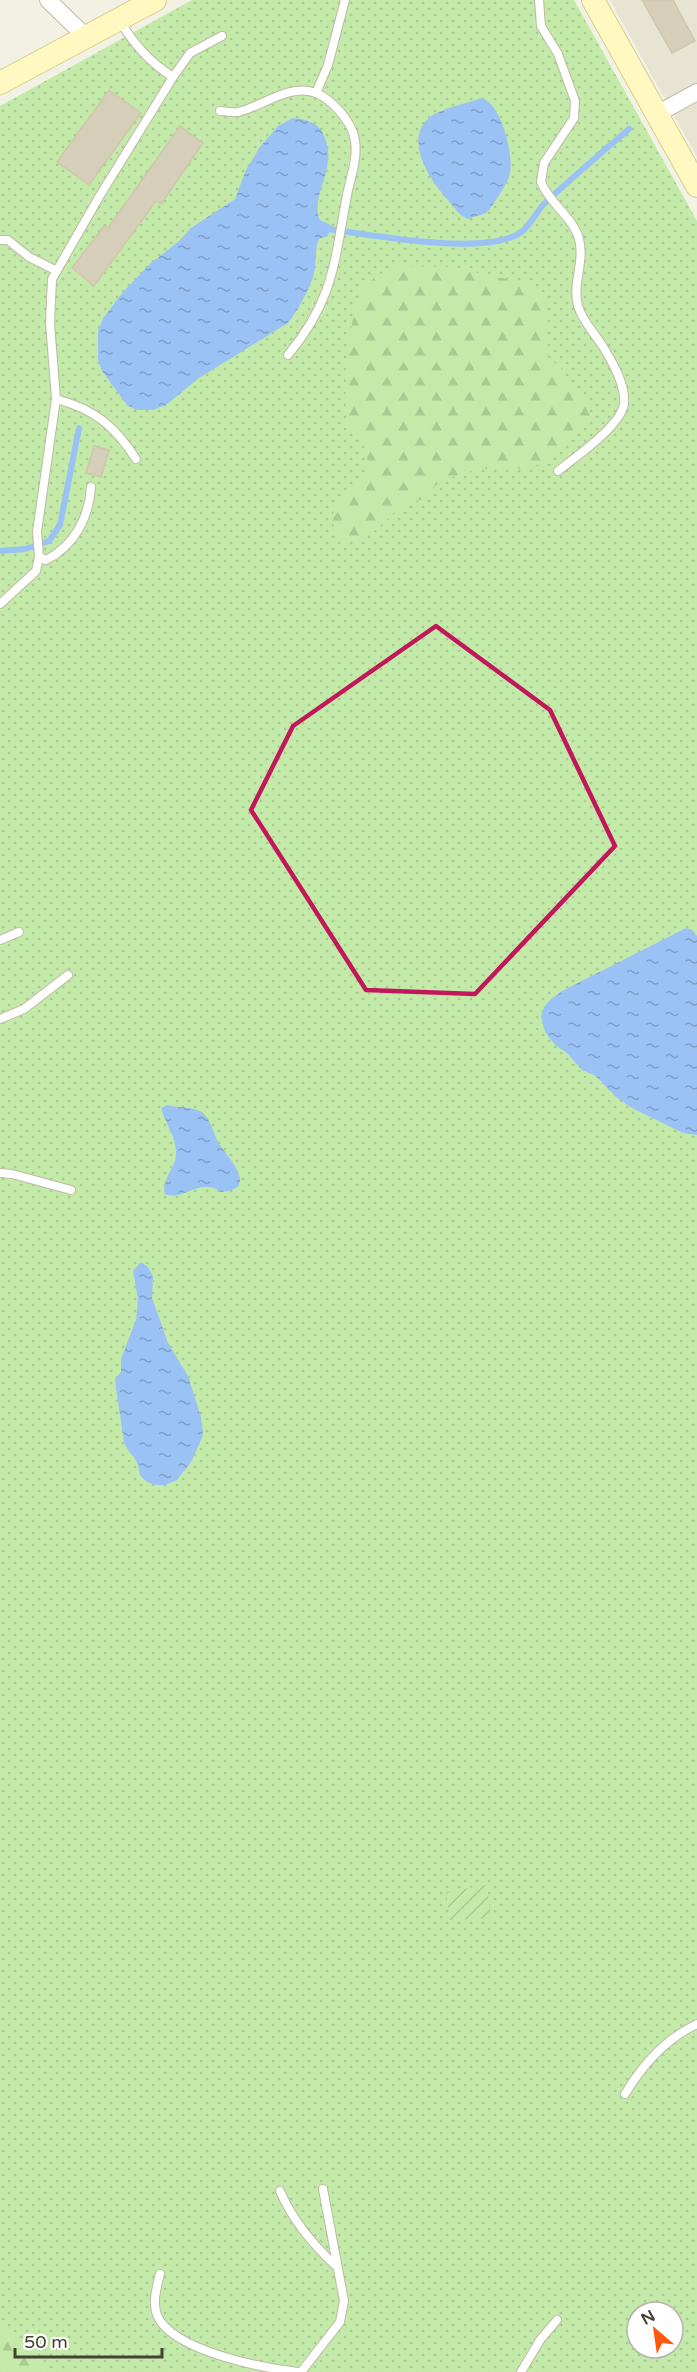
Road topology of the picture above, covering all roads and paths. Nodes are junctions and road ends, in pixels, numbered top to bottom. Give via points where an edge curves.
1 (48, 0) edge
2 (155, 0) edge
3 (345, 0) edge
4 (539, 0) edge
5 (593, 0) edge
6 (119, 19) junction
7 (85, 36) junction
8 (222, 36) dead end
9 (173, 77) junction
10 (0, 83) edge
11 (697, 92) edge
12 (316, 93) junction
13 (220, 111) dead end
14 (657, 114) junction
15 (697, 186) edge
16 (0, 240) edge
17 (57, 271) junction
18 (288, 355) dead end
19 (56, 399) junction
20 (136, 459) dead end
21 (558, 471) dead end
22 (91, 487) dead end
23 (39, 558) junction
24 (0, 604) edge
25 (19, 932) dead end
26 (0, 939) edge
27 (68, 975) dead end
28 (0, 1019) edge
29 (0, 1173) edge
30 (71, 1190) dead end
31 (697, 2024) edge
32 (625, 2094) dead end
33 (323, 2189) dead end
34 (280, 2191) dead end
35 (336, 2266) junction
36 (160, 2274) dead end
37 (557, 2320) dead end
38 (299, 2372) edge
39 (521, 2372) edge

1 - 7 street
2 - 6 street
3 - 12 lane via 328,65
4 - 21 lane via 542,26 562,62 575,101 574,118 544,163 541,182 579,236 582,258 576,290 578,308 620,379 624,394 624,406 617,420
5 - 14 street
6 - 7 street
6 - 9 lane via 132,41 156,67
7 - 10 street
8 - 9 lane via 190,53
9 - 17 lane
11 - 14 street
12 - 13 lane via 288,93 235,112
12 - 18 lane via 341,113 356,140 335,266 309,329
14 - 15 street
16 - 17 lane via 8,240 29,257
17 - 19 lane via 52,279 50,323
19 - 20 lane via 84,407 102,418
19 - 23 lane via 37,532
22 - 23 lane via 85,517 69,544 46,560
23 - 24 lane via 36,571
25 - 26 lane
27 - 28 lane via 24,1009
29 - 30 lane
31 - 32 lane via 657,2051
33 - 35 lane
34 - 35 lane via 290,2214
35 - 38 lane via 344,2301 340,2322
36 - 38 lane via 156,2315 190,2345 258,2367
37 - 39 lane

